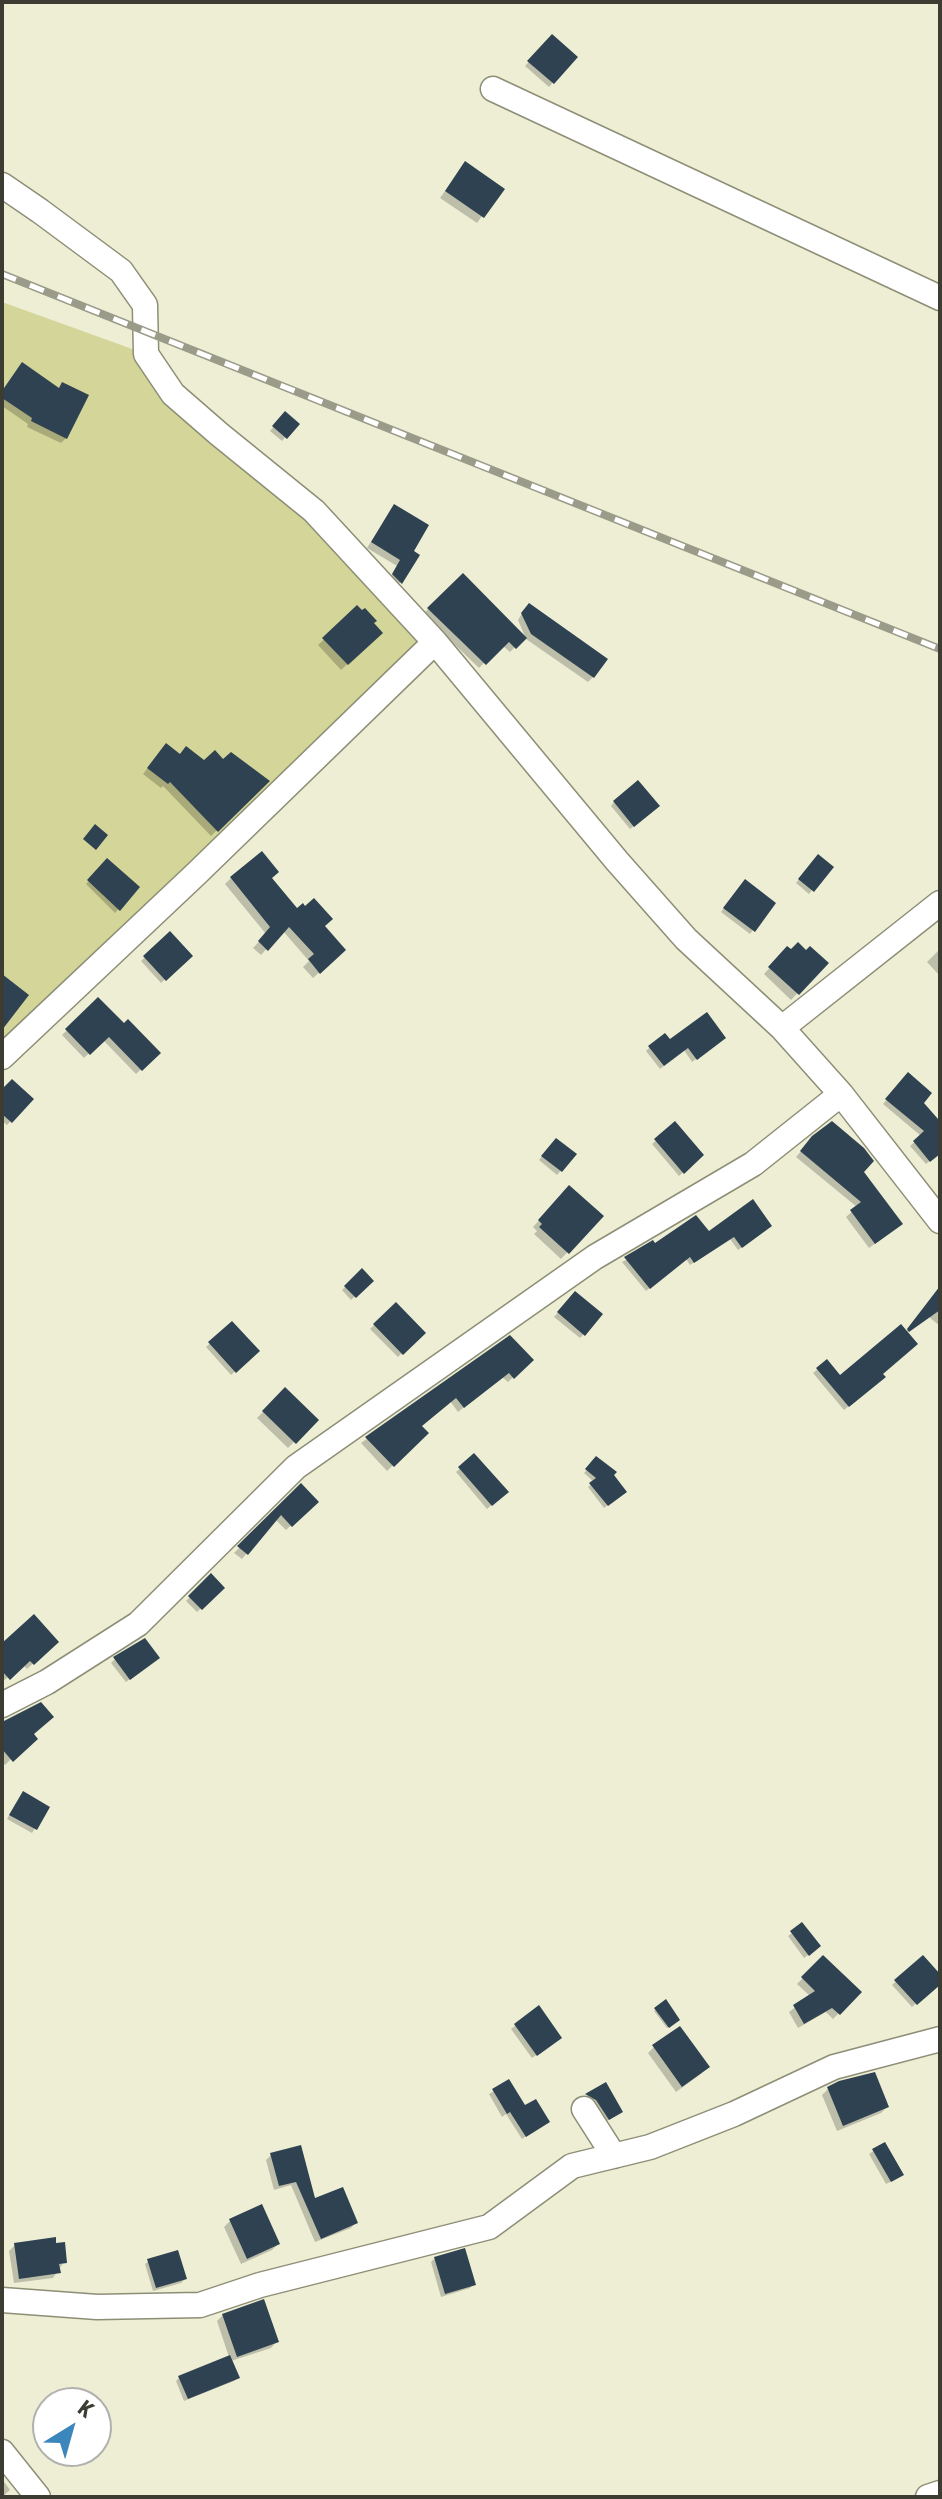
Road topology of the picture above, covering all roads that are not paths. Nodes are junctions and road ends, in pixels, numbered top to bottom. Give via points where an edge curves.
1 (493, 89) dead end
2 (2, 185) edge
3 (940, 298) edge
4 (435, 642) junction
5 (940, 903) edge
6 (782, 1028) junction
7 (2, 1057) edge
8 (841, 1094) junction
9 (940, 1221) edge
10 (2, 1705) edge
11 (940, 2039) edge
12 (584, 2109) dead end
13 (614, 2156) junction
14 (2, 2300) edge
15 (2, 2452) edge
16 (940, 2493) edge
17 (38, 2497) edge
18 (928, 2497) edge

1 - 3 street
2 - 4 street via 121,271 145,305 146,354 173,394 314,511
4 - 6 street via 686,939
4 - 7 street
5 - 6 street
6 - 8 street
8 - 9 street
8 - 10 street via 753,1164 595,1257 296,1467 138,1624
11 - 13 street via 834,2067 734,2114
12 - 13 street
13 - 14 street via 572,2166 489,2227 200,2305 97,2307
15 - 17 street
16 - 18 street

